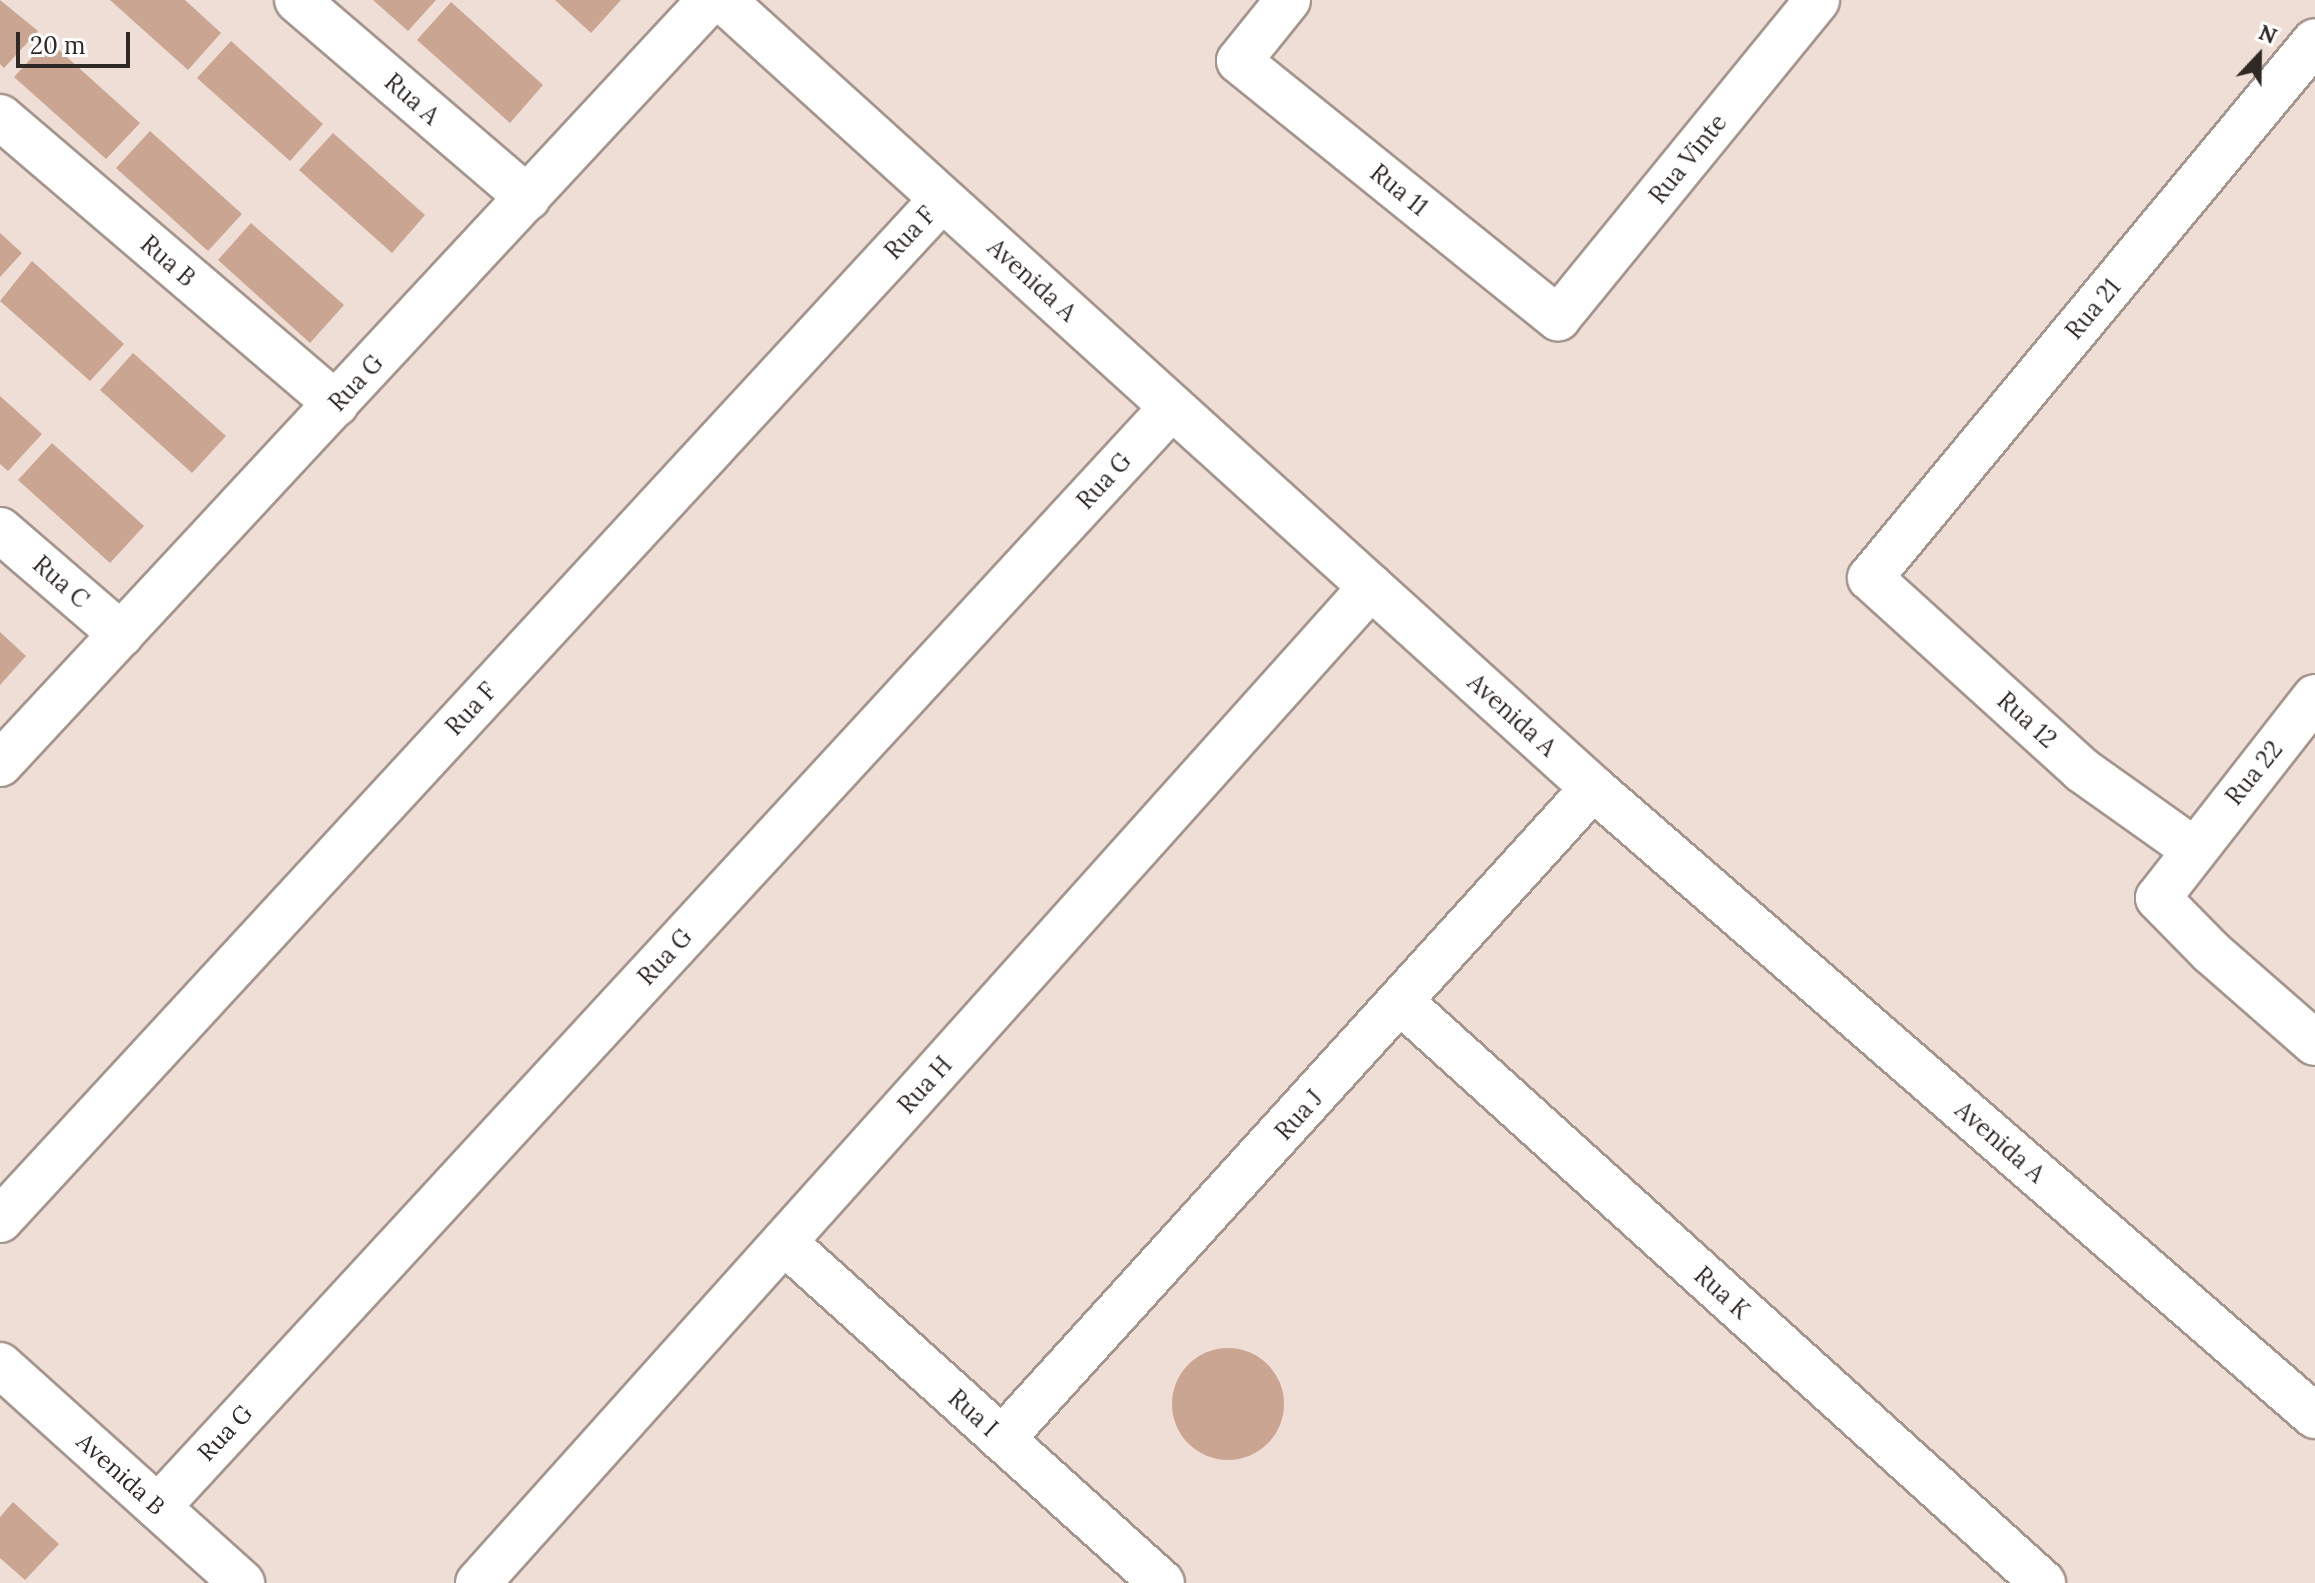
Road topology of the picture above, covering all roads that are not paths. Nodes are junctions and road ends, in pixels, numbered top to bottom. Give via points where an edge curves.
1 (297, 0) edge
2 (710, 0) edge
3 (723, 0) edge
4 (1288, 0) edge
5 (1817, 0) edge
6 (2315, 41) edge
7 (0, 117) edge
8 (528, 198) junction
9 (942, 199) junction
10 (1558, 318) joint
11 (336, 404) junction
12 (1172, 407) junction
13 (0, 530) edge
14 (1870, 578) joint
15 (1371, 587) junction
16 (121, 634) junction
17 (2315, 697) edge
18 (0, 764) edge
19 (1593, 788) junction
20 (2193, 849) junction
21 (1401, 1002) junction
22 (2315, 1043) edge
23 (0, 1220) edge
24 (784, 1242) junction
25 (0, 1365) edge
26 (2315, 1416) edge
27 (1002, 1439) junction
28 (158, 1507) junction
29 (242, 1583) edge
30 (478, 1583) edge
31 (1162, 1583) edge
32 (2043, 1583) edge

1 - 8 street, Rua A
2 - 8 street, Rua G
3 - 9 street, Avenida A
4 - 10 street, Rua 11 via 1239,61
5 - 10 street, Rua Vinte
6 - 14 street, Rua 21
7 - 11 street, Rua B
8 - 11 street, Rua G
9 - 12 street, Avenida A
9 - 23 street, Rua F
11 - 16 street, Rua G
12 - 15 street, Avenida A
12 - 28 street, Rua G
13 - 16 street, Rua C
14 - 20 street, Rua 12 via 2082,770
15 - 19 street, Avenida A
15 - 24 street, Rua H
16 - 18 street, Rua G
17 - 20 street, Rua 22
19 - 21 street, Rua J
19 - 26 street, Avenida A
20 - 22 street, Rua 22 via 2158,898
21 - 27 street, Rua J
21 - 32 street, Rua K
24 - 27 street, Rua I
24 - 30 street, Rua H
25 - 28 street, Avenida B
27 - 31 street, Rua I
28 - 29 street, Avenida B

